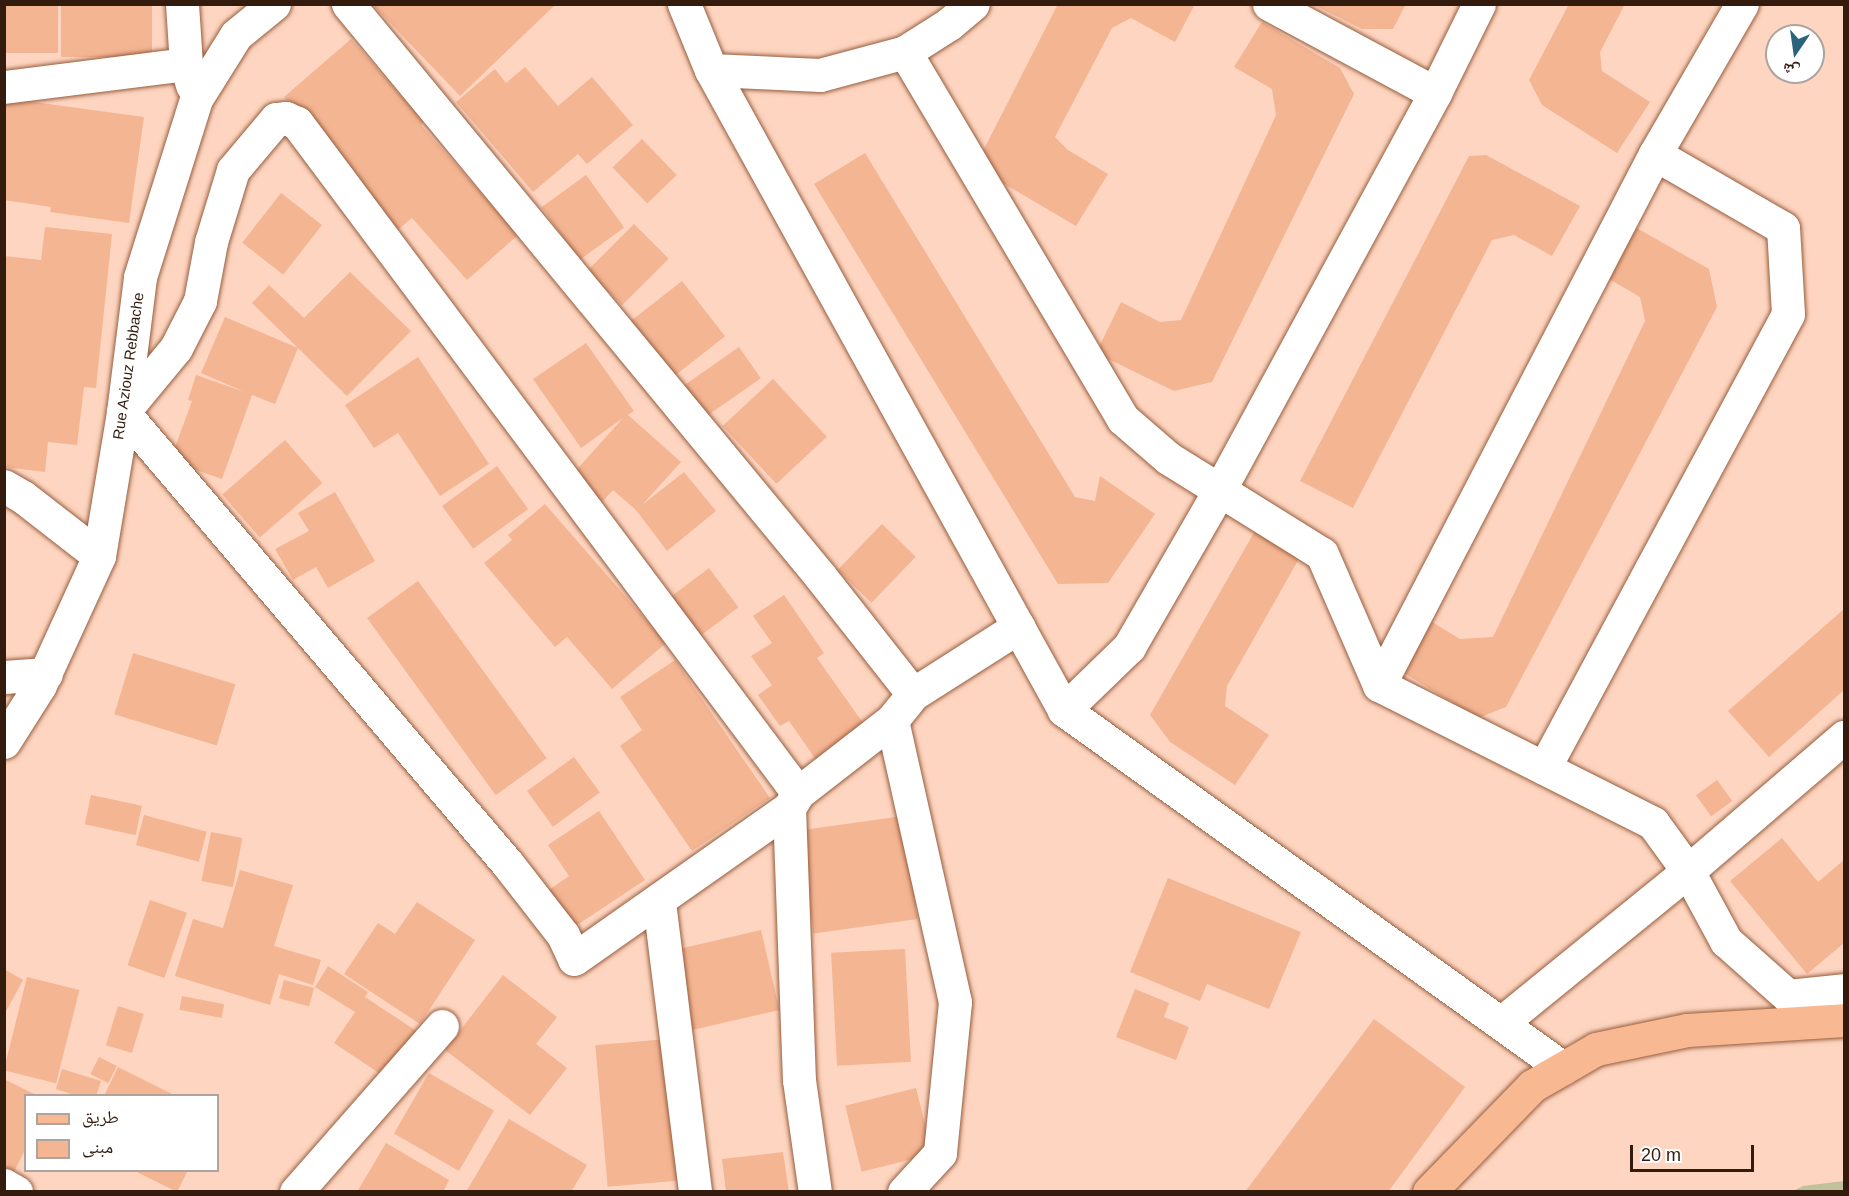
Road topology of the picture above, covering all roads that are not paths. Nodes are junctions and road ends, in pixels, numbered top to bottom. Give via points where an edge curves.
1 (182, 4) edge
2 (274, 4) edge
3 (348, 4) edge
4 (684, 4) edge
5 (973, 4) edge
6 (1269, 4) edge
7 (1479, 4) edge
8 (1742, 4) edge
9 (905, 52) junction
10 (186, 64) junction
11 (711, 70) junction
12 (4, 87) edge
13 (1436, 93) junction
14 (196, 99) junction
15 (1655, 154) junction
16 (123, 412) junction
17 (4, 486) edge
18 (1219, 491) junction
19 (99, 556) junction
20 (1018, 627) junction
21 (46, 674) junction
22 (4, 677) edge
23 (1379, 685) junction
24 (913, 694) junction
25 (1064, 710) junction
26 (892, 720) junction
27 (1845, 737) edge
28 (4, 742) edge
29 (1544, 768) junction
30 (794, 801) junction
31 (1688, 871) junction
32 (659, 902) junction
33 (1845, 990) edge
34 (1845, 1020) edge
35 (1501, 1023) junction
36 (442, 1026) dead end
37 (1563, 1068) junction
38 (4, 1185) edge
39 (16, 1191) edge
40 (296, 1191) edge
41 (695, 1191) edge
42 (815, 1191) edge
43 (904, 1191) edge
44 (1429, 1191) edge

1 - 10 street
2 - 14 street, Rue Aziouz Rebbache via 236,35
3 - 24 street
4 - 11 street
5 - 9 street via 950,24
6 - 13 street
7 - 13 street
8 - 15 street
9 - 11 street via 820,75
9 - 18 street via 1123,419 1168,458
10 - 12 street
10 - 14 street
11 - 20 street
13 - 18 street
14 - 16 street, Rue Aziouz Rebbache via 140,277
15 - 23 street
15 - 29 street via 1783,228 1788,314
16 - 19 street, Rue Aziouz Rebbache
16 - 30 street via 176,348 201,301 211,242 234,170 276,119 297,123
16 - 32 street via 507,863 563,935 574,959
17 - 19 street via 23,496
18 - 23 street via 1322,554
18 - 25 street via 1129,647
19 - 21 street, Rue Aziouz Rebbache
20 - 24 street
20 - 25 street
21 - 22 street
21 - 28 street, Rue Aziouz Rebbache
23 - 29 street
24 - 26 street
25 - 35 street
26 - 30 street
26 - 43 street via 955,1002 940,1153
27 - 31 street
29 - 31 street via 1653,823
30 - 32 street
30 - 42 street via 799,1080
31 - 33 street via 1726,940 1788,996
31 - 35 street
32 - 41 street
34 - 37 main road via 1687,1030 1596,1049
35 - 37 street
36 - 40 street
37 - 44 main road via 1532,1086
38 - 39 street

